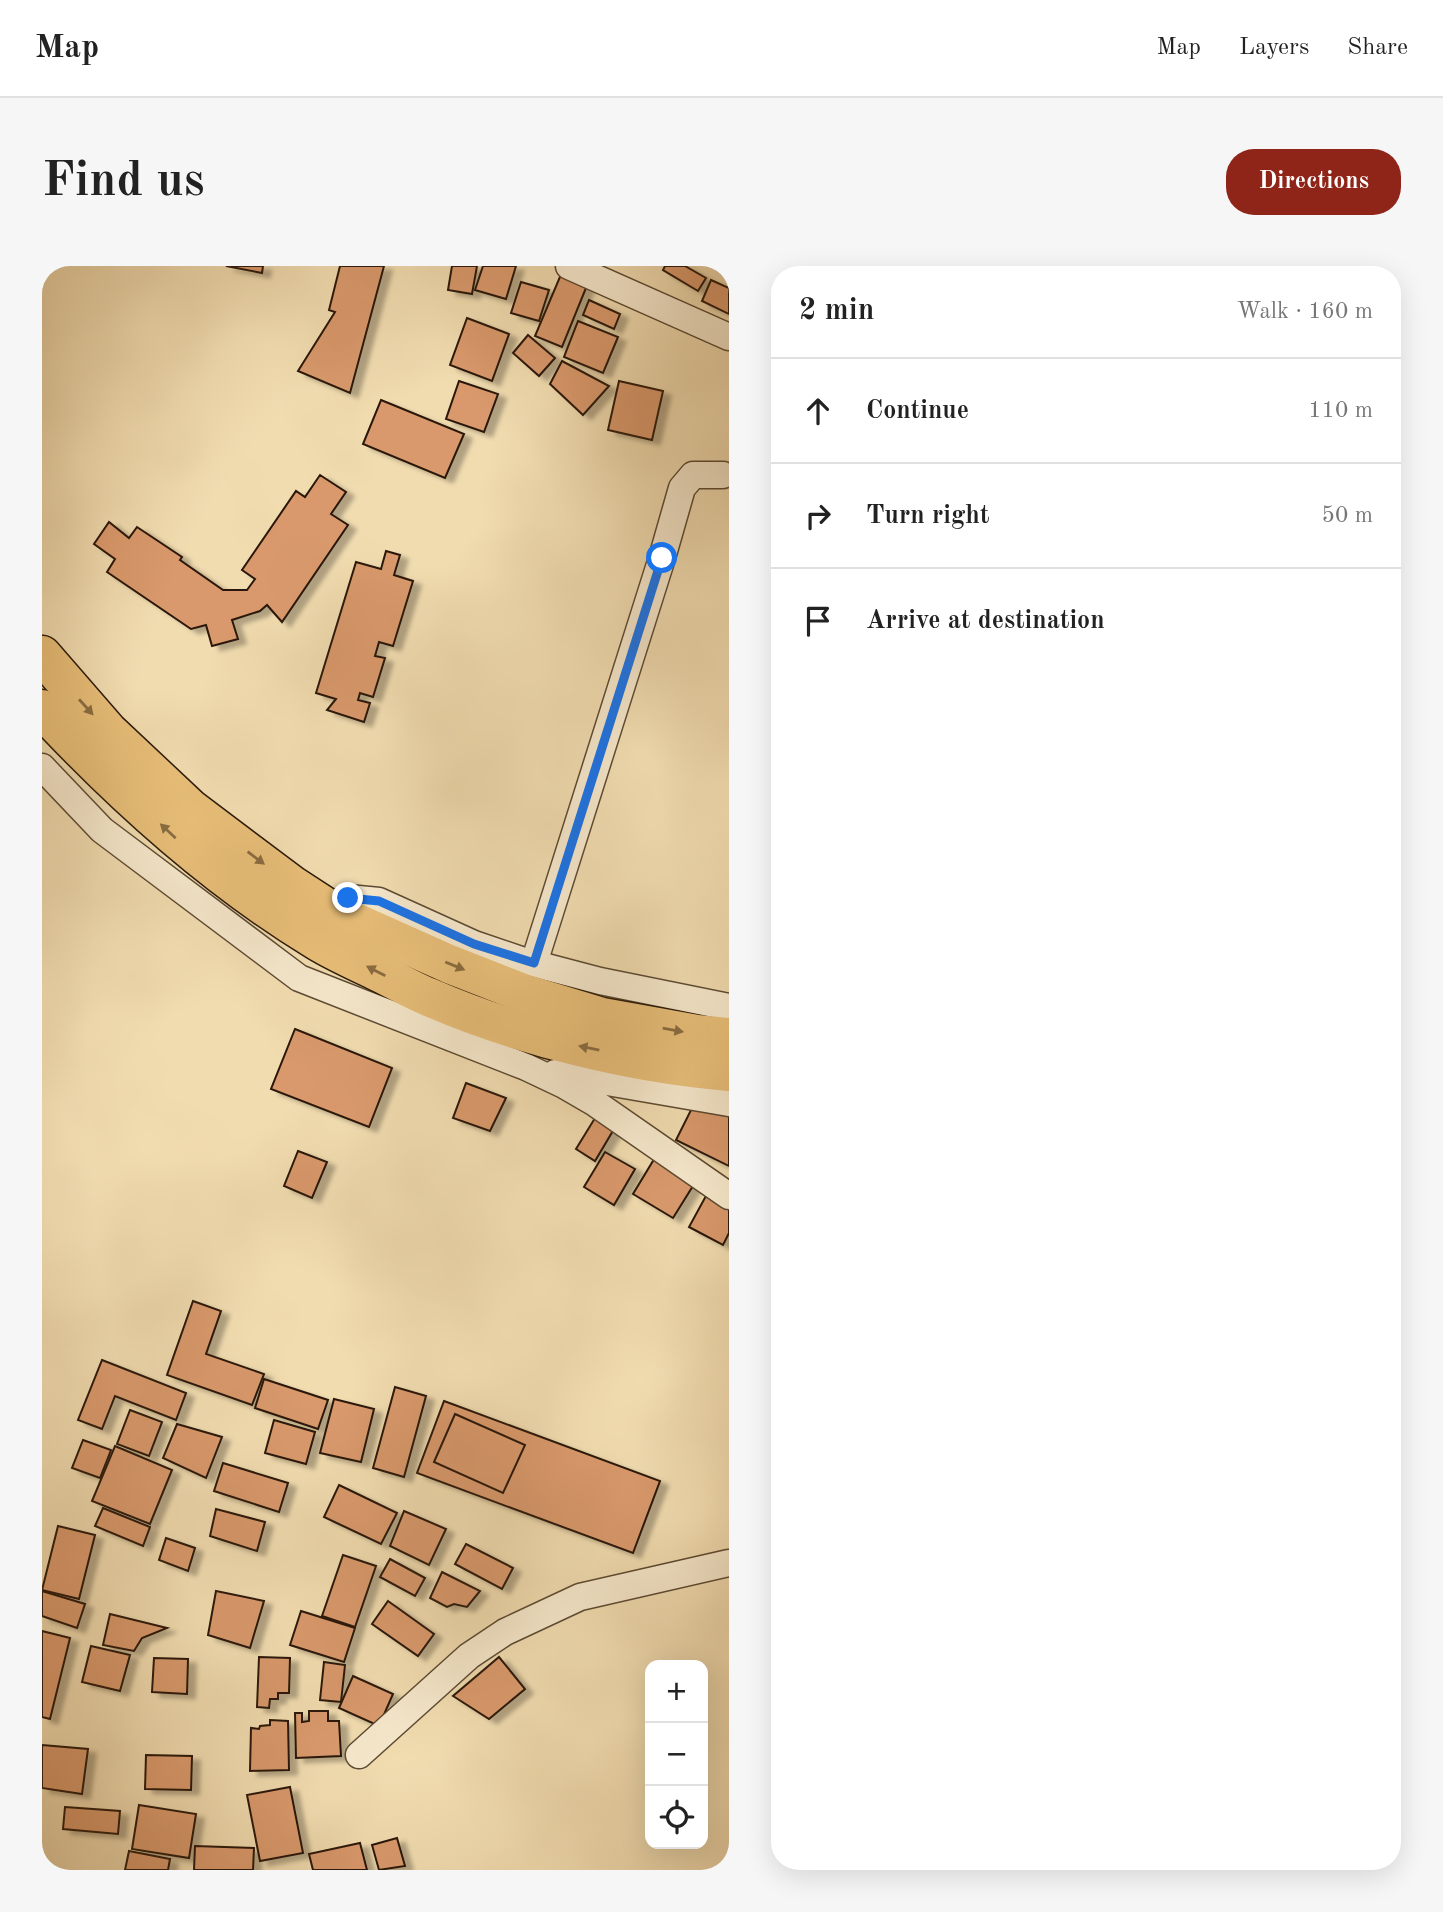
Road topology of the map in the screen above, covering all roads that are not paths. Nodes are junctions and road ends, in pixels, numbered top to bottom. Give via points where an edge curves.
1 (569, 266) edge
2 (729, 337) edge
3 (723, 475) dead end
4 (42, 655) edge
5 (42, 709) edge
6 (42, 767) edge
7 (335, 913) junction
8 (534, 963) junction
9 (729, 1007) edge
10 (729, 1037) edge
11 (526, 1067) junction
12 (729, 1072) edge
13 (729, 1103) edge
14 (729, 1196) edge
15 (729, 1563) edge
16 (359, 1755) dead end

1 - 2 street
3 - 8 street via 694,475 682,488
4 -> 7 highway via 108,731 191,809
12 -> 5 highway via 594,1049 514,1029 430,998 318,942 254,900 178,840
6 - 11 street via 102,830 299,978
7 - 8 street via 348,898 379,901 474,944
7 -> 10 highway via 523,993 602,1017
8 - 9 street
11 - 13 street
11 - 14 street via 595,1103
15 - 16 street via 580,1598 505,1632 469,1656

